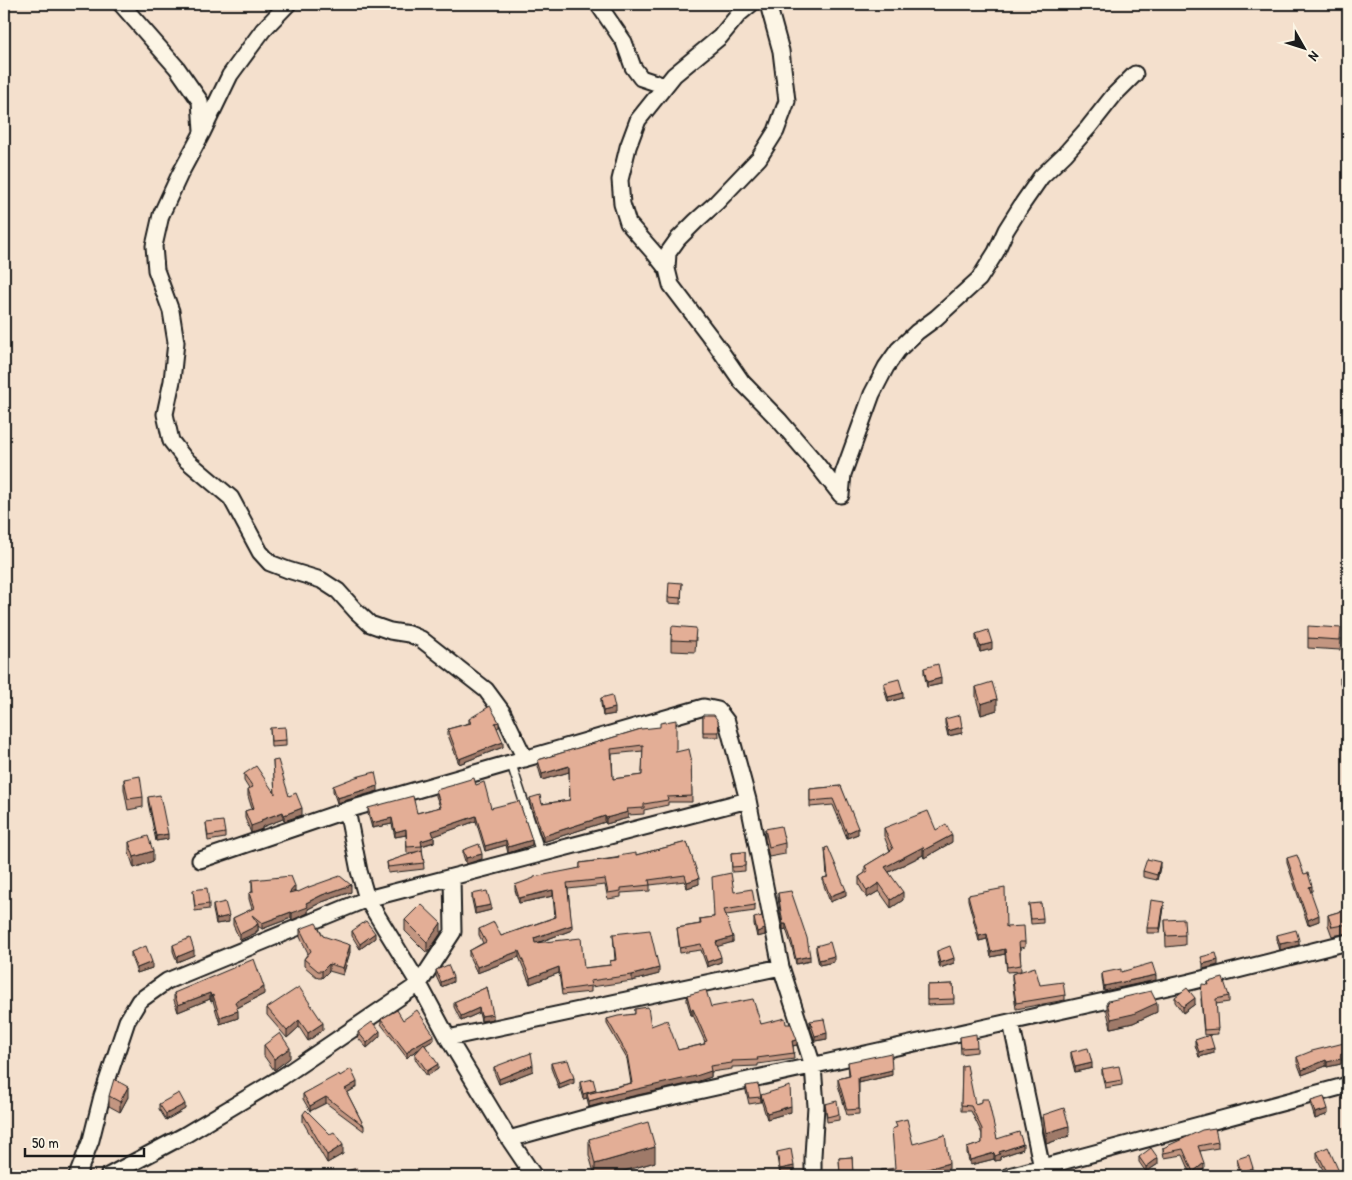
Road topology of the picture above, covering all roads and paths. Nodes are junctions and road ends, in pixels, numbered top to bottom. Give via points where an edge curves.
1 (121, 4) edge
2 (288, 4) edge
3 (598, 4) edge
4 (751, 4) edge
5 (768, 4) edge
6 (1135, 74) dead end
7 (665, 86) junction
8 (202, 133) junction
9 (667, 269) junction
10 (518, 761) junction
11 (748, 800) junction
12 (347, 810) junction
13 (542, 854) junction
14 (200, 860) dead end
15 (452, 877) junction
16 (367, 899) junction
17 (1348, 942) edge
18 (781, 967) junction
19 (419, 984) junction
20 (1011, 1022) junction
21 (448, 1038) junction
22 (813, 1066) junction
23 (1348, 1085) edge
24 (509, 1140) junction
25 (1042, 1168) junction
26 (77, 1176) edge
27 (108, 1176) edge
28 (534, 1176) edge
29 (814, 1176) edge
30 (1009, 1176) edge

1 - 8 street via 177,68 200,102
2 - 8 street via 263,30 230,75
3 - 7 street via 624,42 633,68 641,78
4 - 7 street
5 - 9 street via 781,51 788,101 776,131 759,158 678,239 668,254
6 - 9 street via 1041,177 1022,203 979,280 917,332 886,367 872,394 843,474 841,496 779,420 742,382 671,285
7 - 9 street via 638,120 620,180 628,223
8 - 10 street via 161,215 154,246 156,270 171,311 176,342 164,414 171,440 185,459 231,498 260,552 270,562 321,580 338,591 370,624 420,639 486,690 503,713
10 - 11 street via 704,707 718,710 727,722
10 - 12 street
10 - 13 lane
11 - 13 street
11 - 18 street
12 - 14 street
12 - 16 street
13 - 15 street
15 - 16 street
15 - 19 street via 454,932
16 - 19 street
16 - 26 street via 167,981 139,1001 127,1021
17 - 20 street
18 - 21 street
18 - 22 street
19 - 21 street
19 - 27 street via 282,1077
20 - 22 street
20 - 25 street
21 - 24 street
22 - 24 street via 616,1109
22 - 29 street via 816,1106
23 - 25 street
24 - 28 street
25 - 30 street

